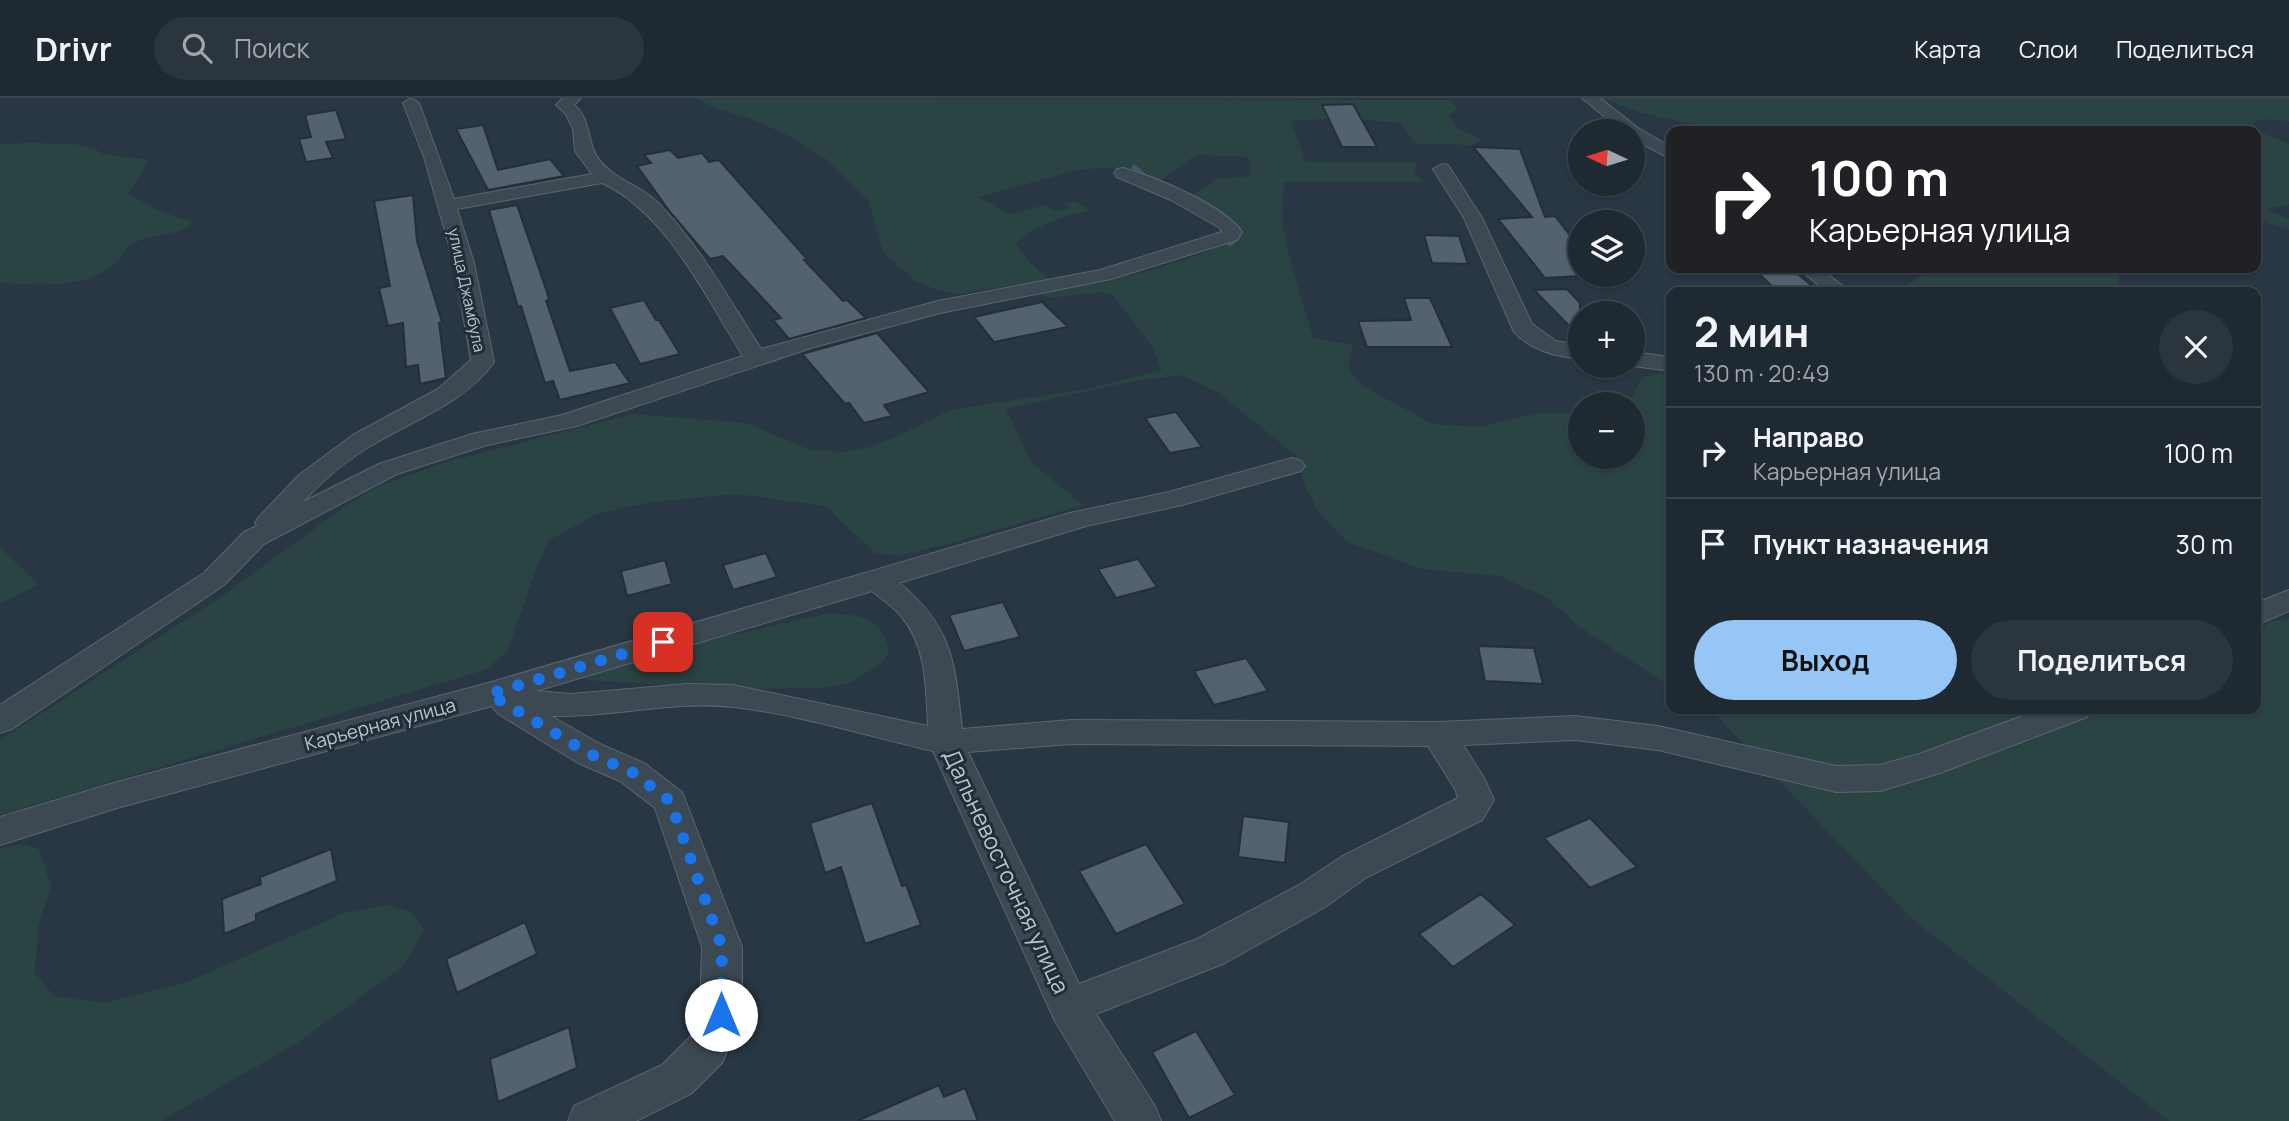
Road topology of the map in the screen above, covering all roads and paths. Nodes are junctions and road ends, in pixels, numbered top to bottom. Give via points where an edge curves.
1 (573, 98) edge
2 (1590, 98) edge
3 (411, 103) dead end
4 (1616, 119) edge
5 (1645, 139) edge
6 (1666, 151) edge
7 (1442, 169) dead end
8 (1122, 173) dead end
9 (604, 177) junction
10 (448, 205) junction
11 (1815, 273) edge
12 (1833, 287) edge
13 (1568, 350) edge
14 (755, 357) junction
15 (1645, 361) edge
16 (1666, 363) edge
17 (1292, 466) dead end
18 (254, 538) junction
19 (877, 580) junction
20 (2289, 599) edge
21 (2261, 613) edge
22 (489, 694) junction
23 (2062, 714) edge
24 (0, 721) edge
25 (1438, 734) junction
26 (946, 742) junction
27 (0, 831) edge
28 (1069, 1006) junction
29 (590, 1121) edge
30 (1139, 1121) edge

1 - 9 street via 564,105 581,129 583,150
2 - 4 street
3 - 10 street, улица Джамбула
5 - 6 street
7 - 13 street via 1473,218 1522,327 1534,340
8 - 14 street via 1177,196 1227,224 1232,232 1226,239 1104,275 937,307
9 - 10 street
9 - 14 street via 650,206 689,255
10 - 18 street, улица Джамбула via 483,362 446,394 351,448 308,481
11 - 12 street
14 - 18 street via 568,421 481,439 388,469
15 - 16 street
17 - 19 street, Карьерная улица via 1080,519
18 - 24 street via 214,579
19 - 22 street, Карьерная улица
19 - 26 street, Дальневосточная улица via 912,609 928,634 940,667
20 - 21 street
22 - 26 street via 571,705 687,695 733,696
22 - 27 street, Карьерная улица
22 - 29 street via 590,754 632,772 670,801 722,947 721,1015 707,1049 677,1079
23 - 25 street via 1880,778 1836,779 1658,738 1575,729
25 - 26 street via 1071,732
25 - 28 street via 1472,787 1476,800 1469,810 1354,867 1312,896 1211,951
26 - 28 street, Дальневосточная улица
28 - 30 street, Дальневосточная улица

